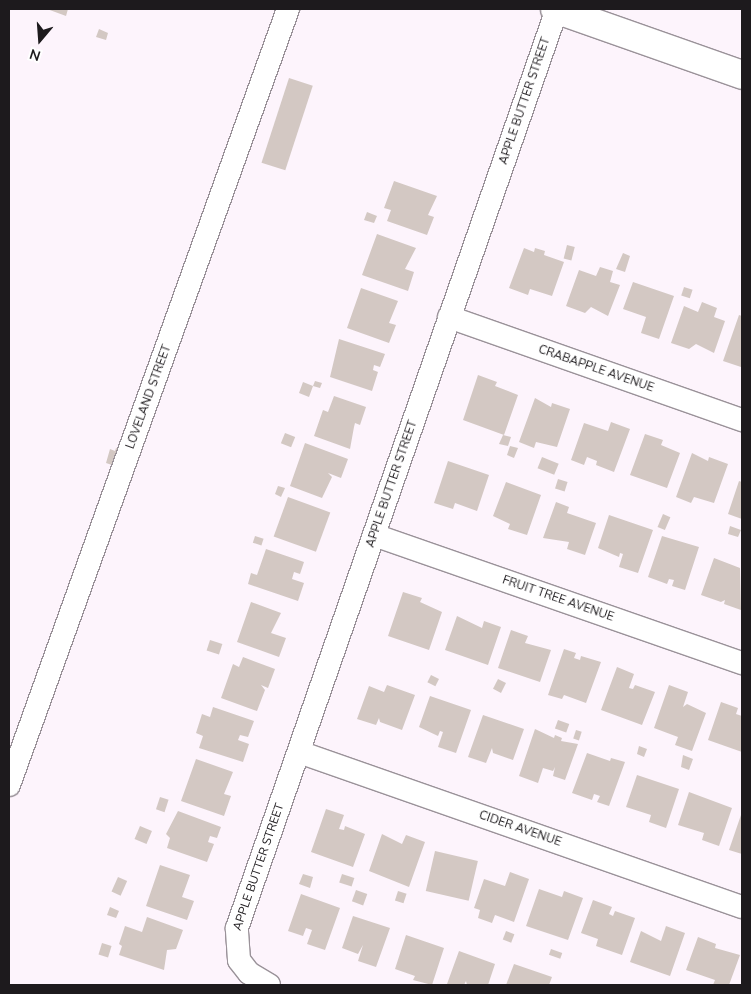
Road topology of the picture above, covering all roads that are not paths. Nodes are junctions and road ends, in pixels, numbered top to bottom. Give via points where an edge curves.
1 (288, 9) edge
2 (556, 9) edge
3 (742, 74) edge
4 (450, 317) junction
5 (742, 420) edge
6 (374, 535) junction
7 (742, 663) edge
8 (298, 752) junction
9 (9, 785) edge
10 (742, 907) edge
11 (269, 985) edge

1 - 9 street, LOVELAND STREET
2 - 3 highway
2 - 4 street, APPLE BUTTER STREET
4 - 5 street, CRABAPPLE AVENUE
4 - 6 street, APPLE BUTTER STREET
6 - 7 street, FRUIT TREE AVENUE
6 - 8 street, APPLE BUTTER STREET
8 - 10 street, CIDER AVENUE
8 - 11 street, APPLE BUTTER STREET via 237,928 238,960 249,973

